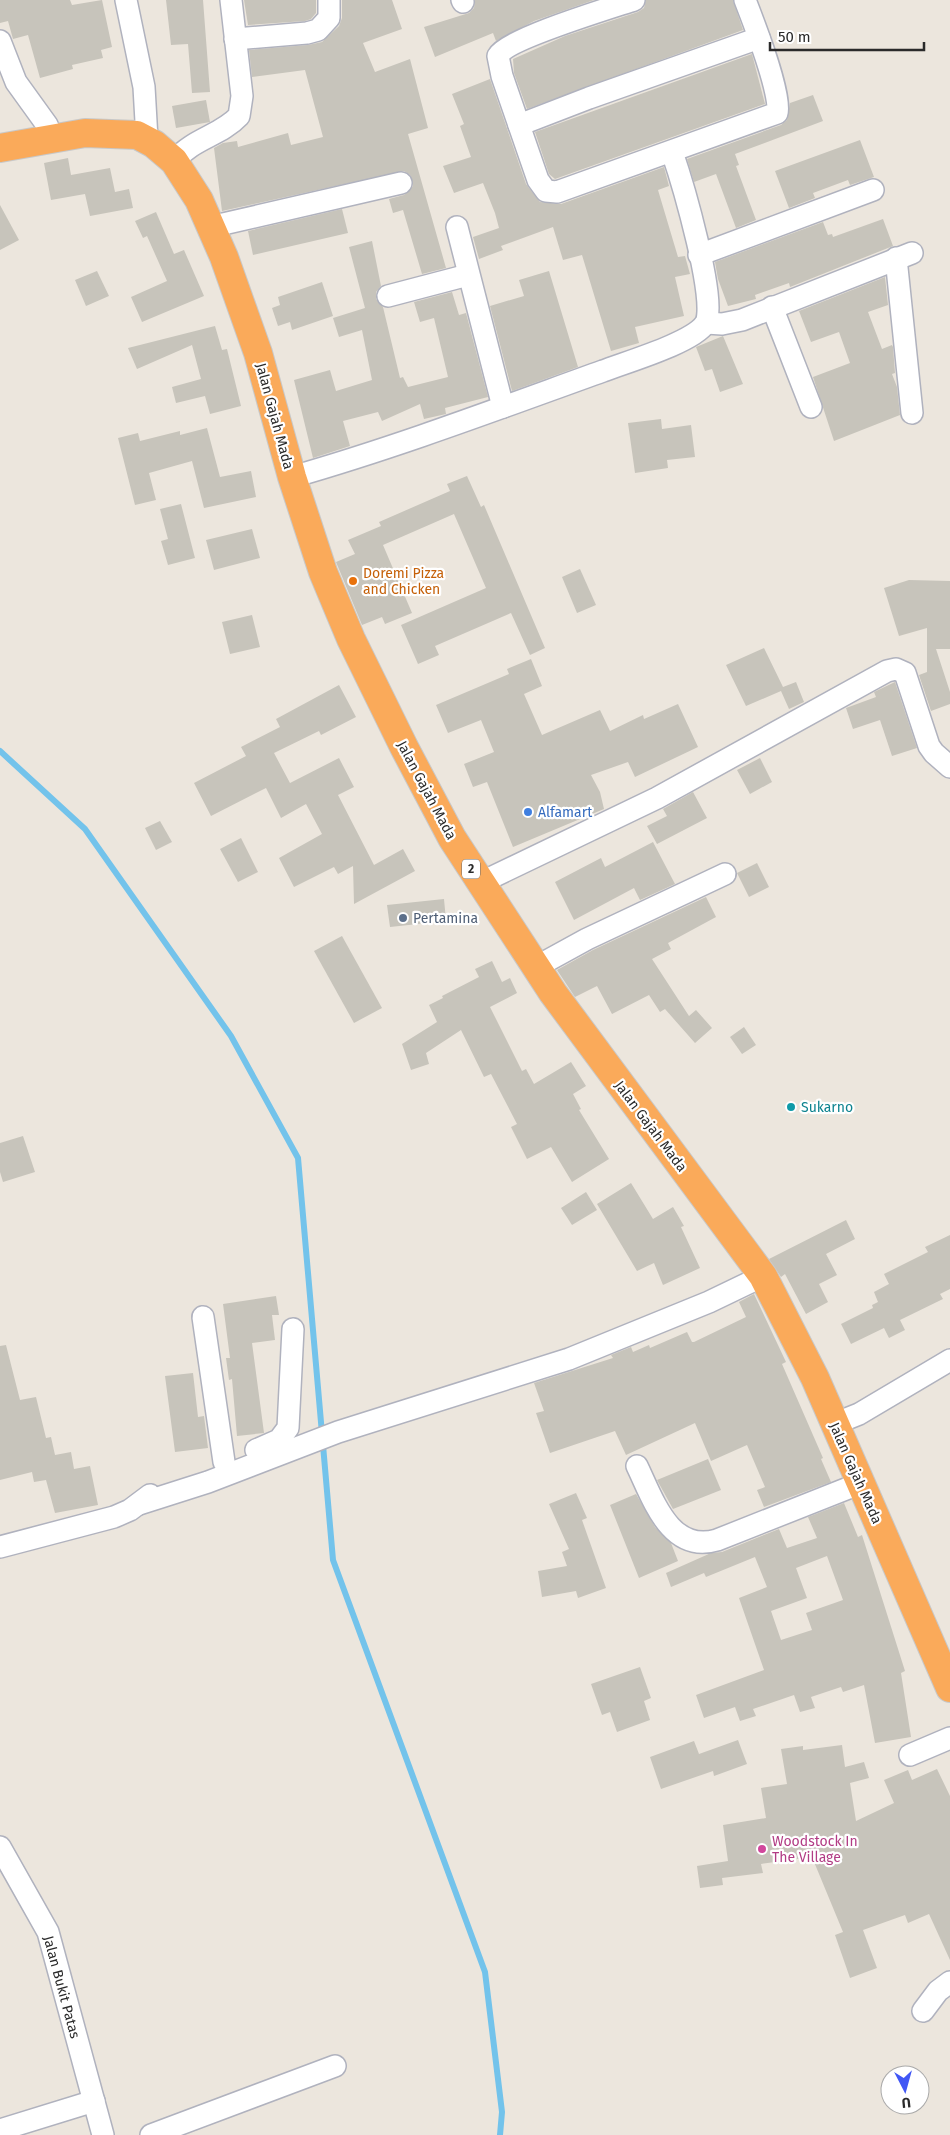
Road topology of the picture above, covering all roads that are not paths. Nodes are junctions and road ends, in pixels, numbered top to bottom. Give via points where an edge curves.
1 (126, 0) edge
2 (231, 0) edge
3 (329, 0) edge
4 (634, 0) edge
5 (745, 0) edge
6 (759, 38) junction
7 (235, 39) junction
8 (0, 41) edge
9 (520, 125) junction
10 (53, 138) junction
11 (146, 139) junction
12 (0, 148) edge
13 (672, 152) junction
14 (174, 161) junction
15 (401, 183) dead end
16 (873, 190) dead end
17 (210, 227) junction
18 (456, 227) dead end
19 (699, 255) junction
20 (468, 274) junction
21 (388, 296) dead end
22 (772, 307) junction
23 (706, 323) junction
24 (503, 407) junction
25 (811, 407) dead end
26 (912, 413) dead end
27 (292, 477) junction
28 (950, 767) edge
29 (726, 874) dead end
30 (480, 883) junction
31 (536, 967) junction
32 (763, 1276) junction
33 (203, 1317) dead end
34 (293, 1329) dead end
35 (950, 1360) edge
36 (834, 1424) junction
37 (224, 1462) junction
38 (637, 1466) dead end
39 (860, 1483) junction
40 (139, 1504) junction
41 (0, 1547) edge
42 (949, 1684) edge
43 (950, 1738) edge
44 (910, 1755) dead end
45 (0, 1848) edge
46 (950, 1982) edge
47 (923, 2011) dead end
48 (336, 2066) dead end
49 (94, 2100) junction
50 (0, 2130) edge
51 (103, 2135) edge
52 (151, 2135) edge

1 - 11 street via 144,87
2 - 7 street
3 - 7 street via 329,18 318,30
4 - 9 street via 500,51 499,66
5 - 6 street
6 - 9 street
6 - 13 street via 776,95 777,113
7 - 14 street via 242,96 239,116 186,148
8 - 10 street via 16,82
9 - 13 street via 538,180 546,192 558,192
10 - 11 highway, Jalan Gajah Mada / 2 via 112,132
10 - 12 highway, Jalan Gajah Mada / 2
11 - 14 highway, Jalan Gajah Mada / 2
13 - 19 street
14 - 17 highway, Jalan Gajah Mada / 2 via 199,200
15 - 17 street
16 - 19 street
17 - 27 highway, Jalan Gajah Mada / 2 via 258,353
18 - 20 street
19 - 23 street via 710,302
20 - 21 street
20 - 24 street
22 - 23 street via 730,323
22 - 25 street
22 - 26 street via 904,256
23 - 24 street via 690,336 660,349
24 - 27 street
27 - 30 highway, Jalan Gajah Mada / 2 via 323,572 351,639 452,838
28 - 30 street via 929,746 905,673 896,669 887,671 657,798
29 - 31 street via 587,939
30 - 31 highway, Jalan Gajah Mada / 2
31 - 32 highway, Jalan Gajah Mada / 2 via 612,1075
32 - 36 highway, Jalan Gajah Mada / 2 via 797,1340
32 - 40 street via 709,1302 569,1359 316,1439 208,1482
33 - 37 street
34 - 37 street via 286,1433 279,1440
35 - 36 street via 859,1414
36 - 39 highway, Jalan Gajah Mada / 2
37 - 40 street via 165,1484
38 - 39 street via 665,1522 692,1541 702,1543 717,1540
39 - 42 highway, Jalan Gajah Mada / 2
40 - 41 street via 114,1517
43 - 44 street
45 - 49 street, Jalan Bukit Patas via 48,1932
46 - 47 street via 938,1991
48 - 52 street
49 - 50 street
49 - 51 street, Jalan Bukit Patas

